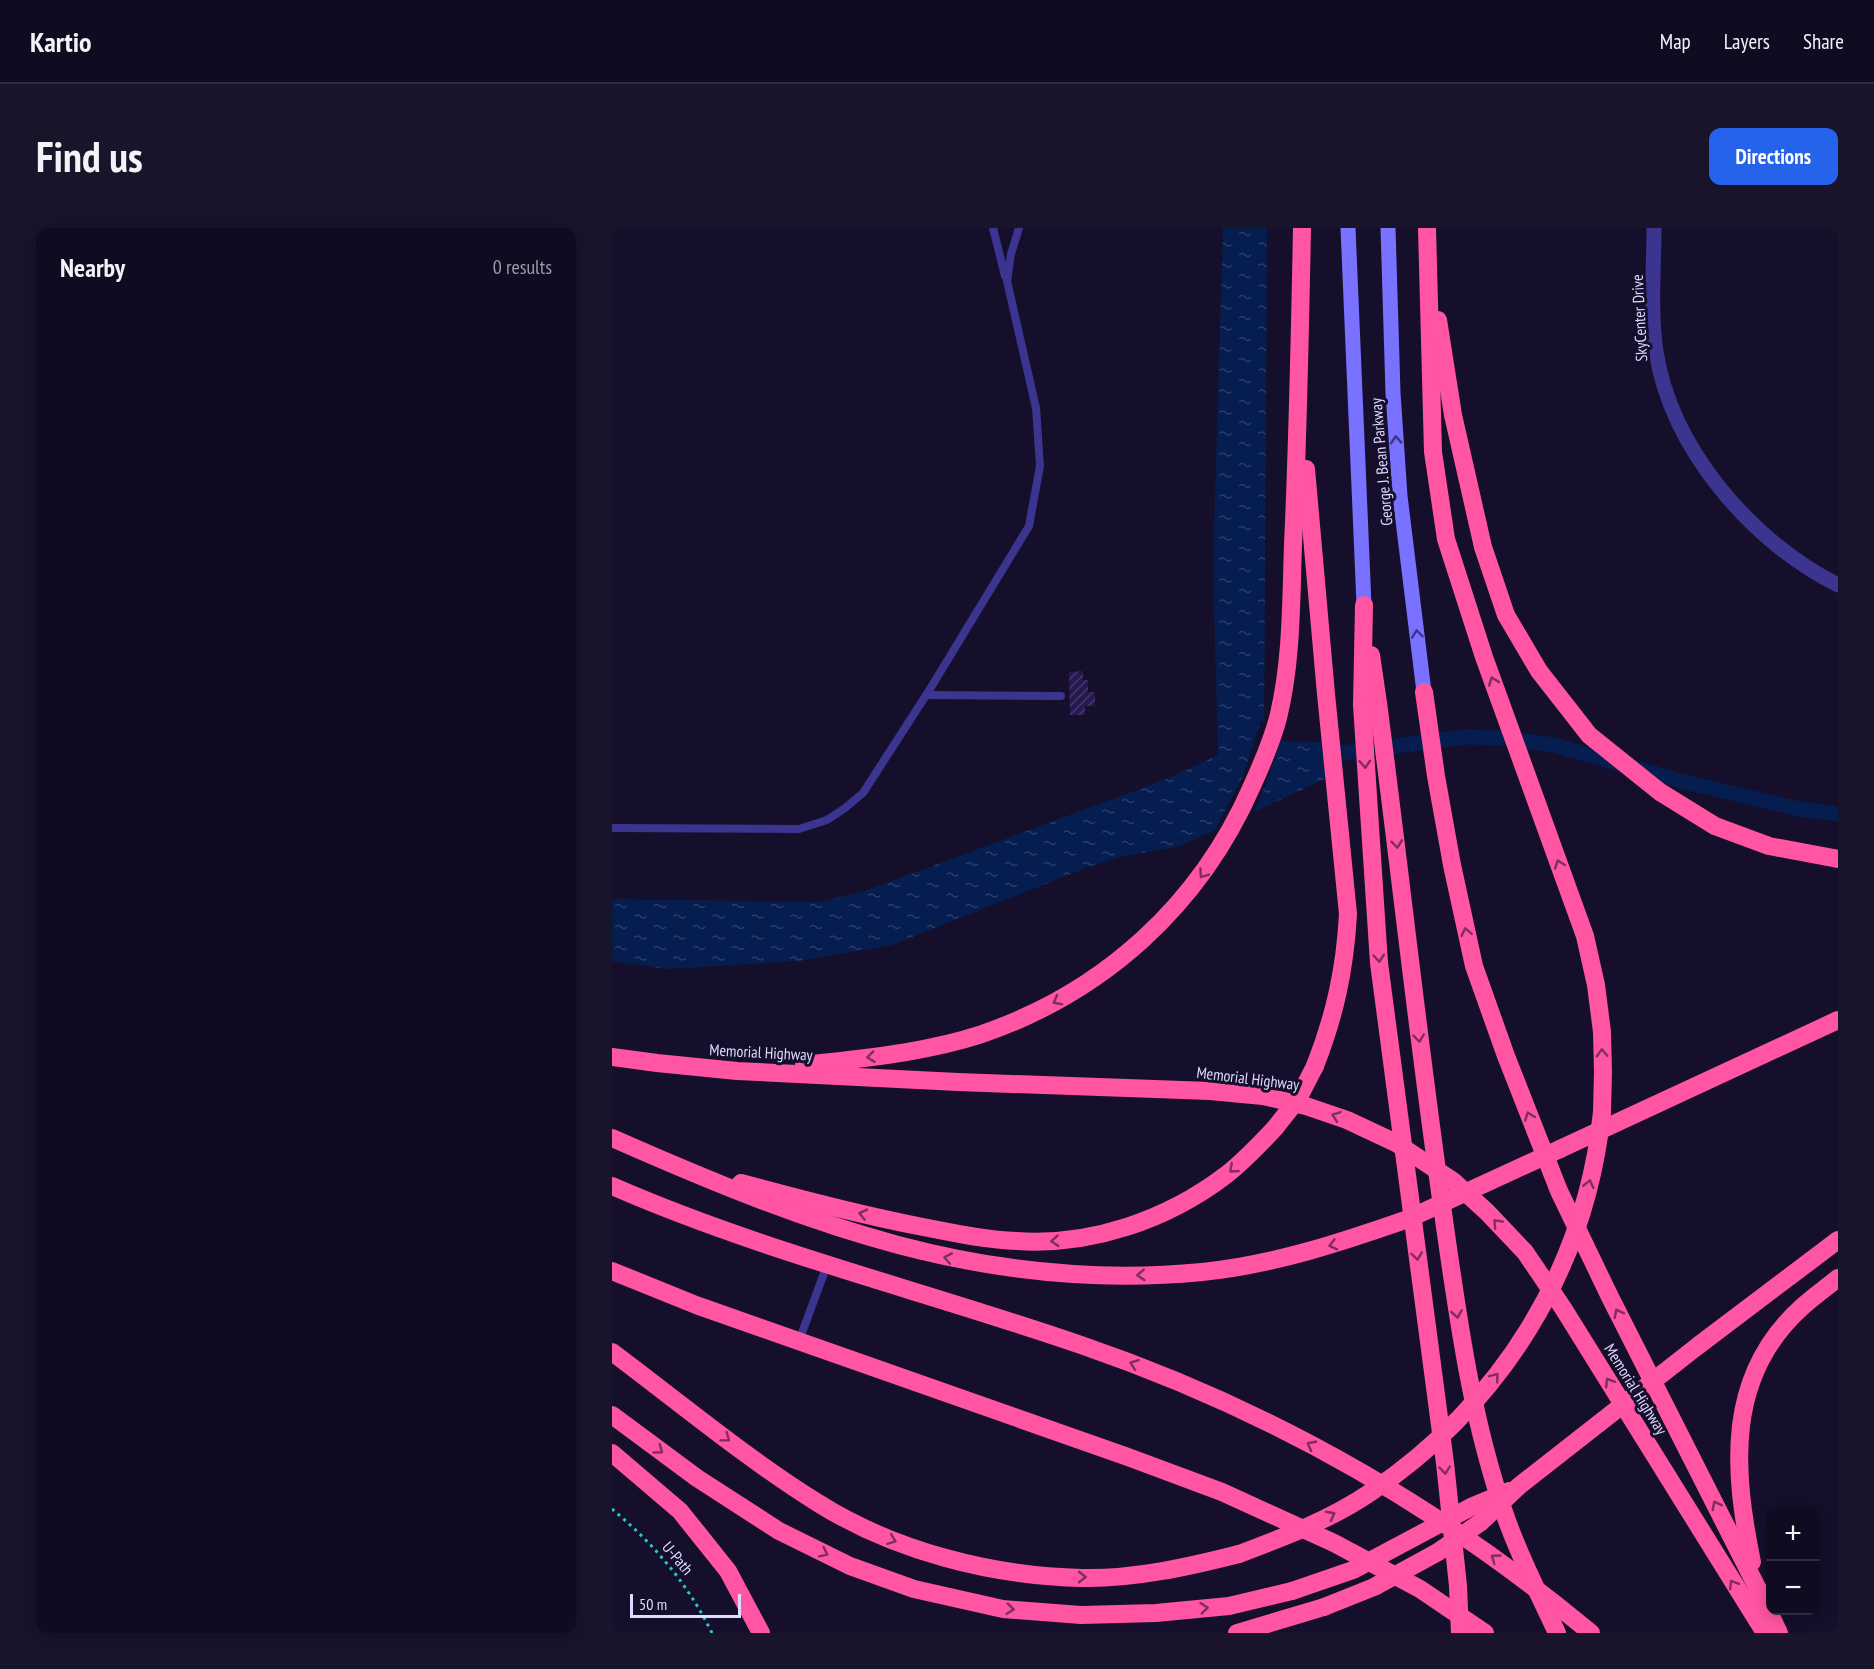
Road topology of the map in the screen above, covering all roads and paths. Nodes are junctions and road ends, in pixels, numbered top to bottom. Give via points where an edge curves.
1 (993, 228) edge
2 (1019, 228) edge
3 (1302, 228) edge
4 (1348, 228) edge
5 (1388, 228) edge
6 (1428, 228) edge
7 (1654, 228) edge
8 (1006, 281) junction
9 (1299, 380) junction
10 (1838, 585) edge
11 (1364, 605) joint
12 (1424, 692) joint
13 (926, 695) junction
14 (1061, 696) dead end
15 (1370, 704) junction
16 (612, 828) edge
17 (1838, 859) edge
18 (1838, 1020) edge
19 (612, 1057) edge
20 (737, 1071) junction
21 (612, 1138) edge
22 (660, 1160) junction
23 (612, 1186) edge
24 (1838, 1240) edge
25 (828, 1264) junction
26 (612, 1271) edge
27 (1838, 1278) edge
28 (799, 1342) junction
29 (612, 1352) edge
30 (612, 1415) edge
31 (612, 1453) edge
32 (1519, 1486) junction
33 (612, 1509) edge
34 (1761, 1595) junction
35 (712, 1633) edge
36 (760, 1633) edge
37 (1237, 1633) edge
38 (1460, 1633) edge
39 (1485, 1633) edge
40 (1557, 1633) edge
41 (1591, 1633) edge
42 (1765, 1633) edge
43 (1779, 1633) edge

1 - 8 lane
2 - 8 lane
3 - 9 highway
4 - 11 street, George J. Bean Parkway
12 -> 5 street, George J. Bean Parkway via 1400,496
6 - 17 highway via 1451,403 1483,547 1506,615 1539,671 1589,735 1660,792 1715,826 1769,846
29 -> 6 highway, bridge via 819,1504 888,1539 970,1564 1084,1578 1152,1572 1239,1554 1327,1517 1407,1466 1456,1423 1496,1378 1544,1305 1584,1208 1599,1143 1602,1032 1585,936 1484,657 1446,539 1433,453
7 - 10 street, SkyCenter Drive via 1656,350 1665,387 1687,437 1717,484 1752,525 1795,560
8 - 13 lane via 1036,408 1040,465 1029,526
9 -> 20 highway via 1289,645 1278,717 1234,824 1193,887 1158,926 1080,988 982,1033 936,1047
9 -> 22 highway, bridge via 1348,914 1347,947 1335,1012 1315,1066 1298,1099 1275,1128 1227,1174 1183,1203 1114,1231 1044,1242 980,1238 890,1220
11 - 15 highway
34 -> 12 highway via 1610,1298 1532,1124 1474,966 1452,865
13 - 14 lane
13 - 16 lane via 863,793 827,820 799,829
15 -> 38 highway, bridge via 1379,963 1445,1463
15 -> 40 highway, bridge via 1396,843 1465,1363 1504,1514
18 -> 22 highway, bridge via 1408,1219 1338,1244 1204,1272 1115,1277 991,1266 945,1257 892,1245 798,1215
19 - 20 highway, Memorial Highway
42 -> 20 highway, Memorial Highway via 1525,1252 1453,1180 1396,1143 1306,1106 1210,1090
21 - 22 highway
23 - 25 highway
24 - 32 highway, bridge
25 - 28 lane
41 -> 25 highway via 1451,1526 1268,1422 1146,1368 1082,1345
26 - 28 highway
27 - 34 highway via 1801,1307 1773,1341 1758,1366 1745,1403 1738,1443 1739,1490
28 - 39 highway via 1222,1492 1334,1543 1420,1589
30 -> 32 highway, bridge via 697,1478 779,1531 850,1566 914,1589 1003,1609 1081,1615 1156,1613 1228,1605 1292,1591 1353,1570
31 - 36 highway via 680,1512 728,1571
32 - 37 highway, bridge via 1481,1522 1438,1552 1374,1587 1324,1607
33 - 35 path, U-Path via 666,1561 700,1608
34 - 43 highway

